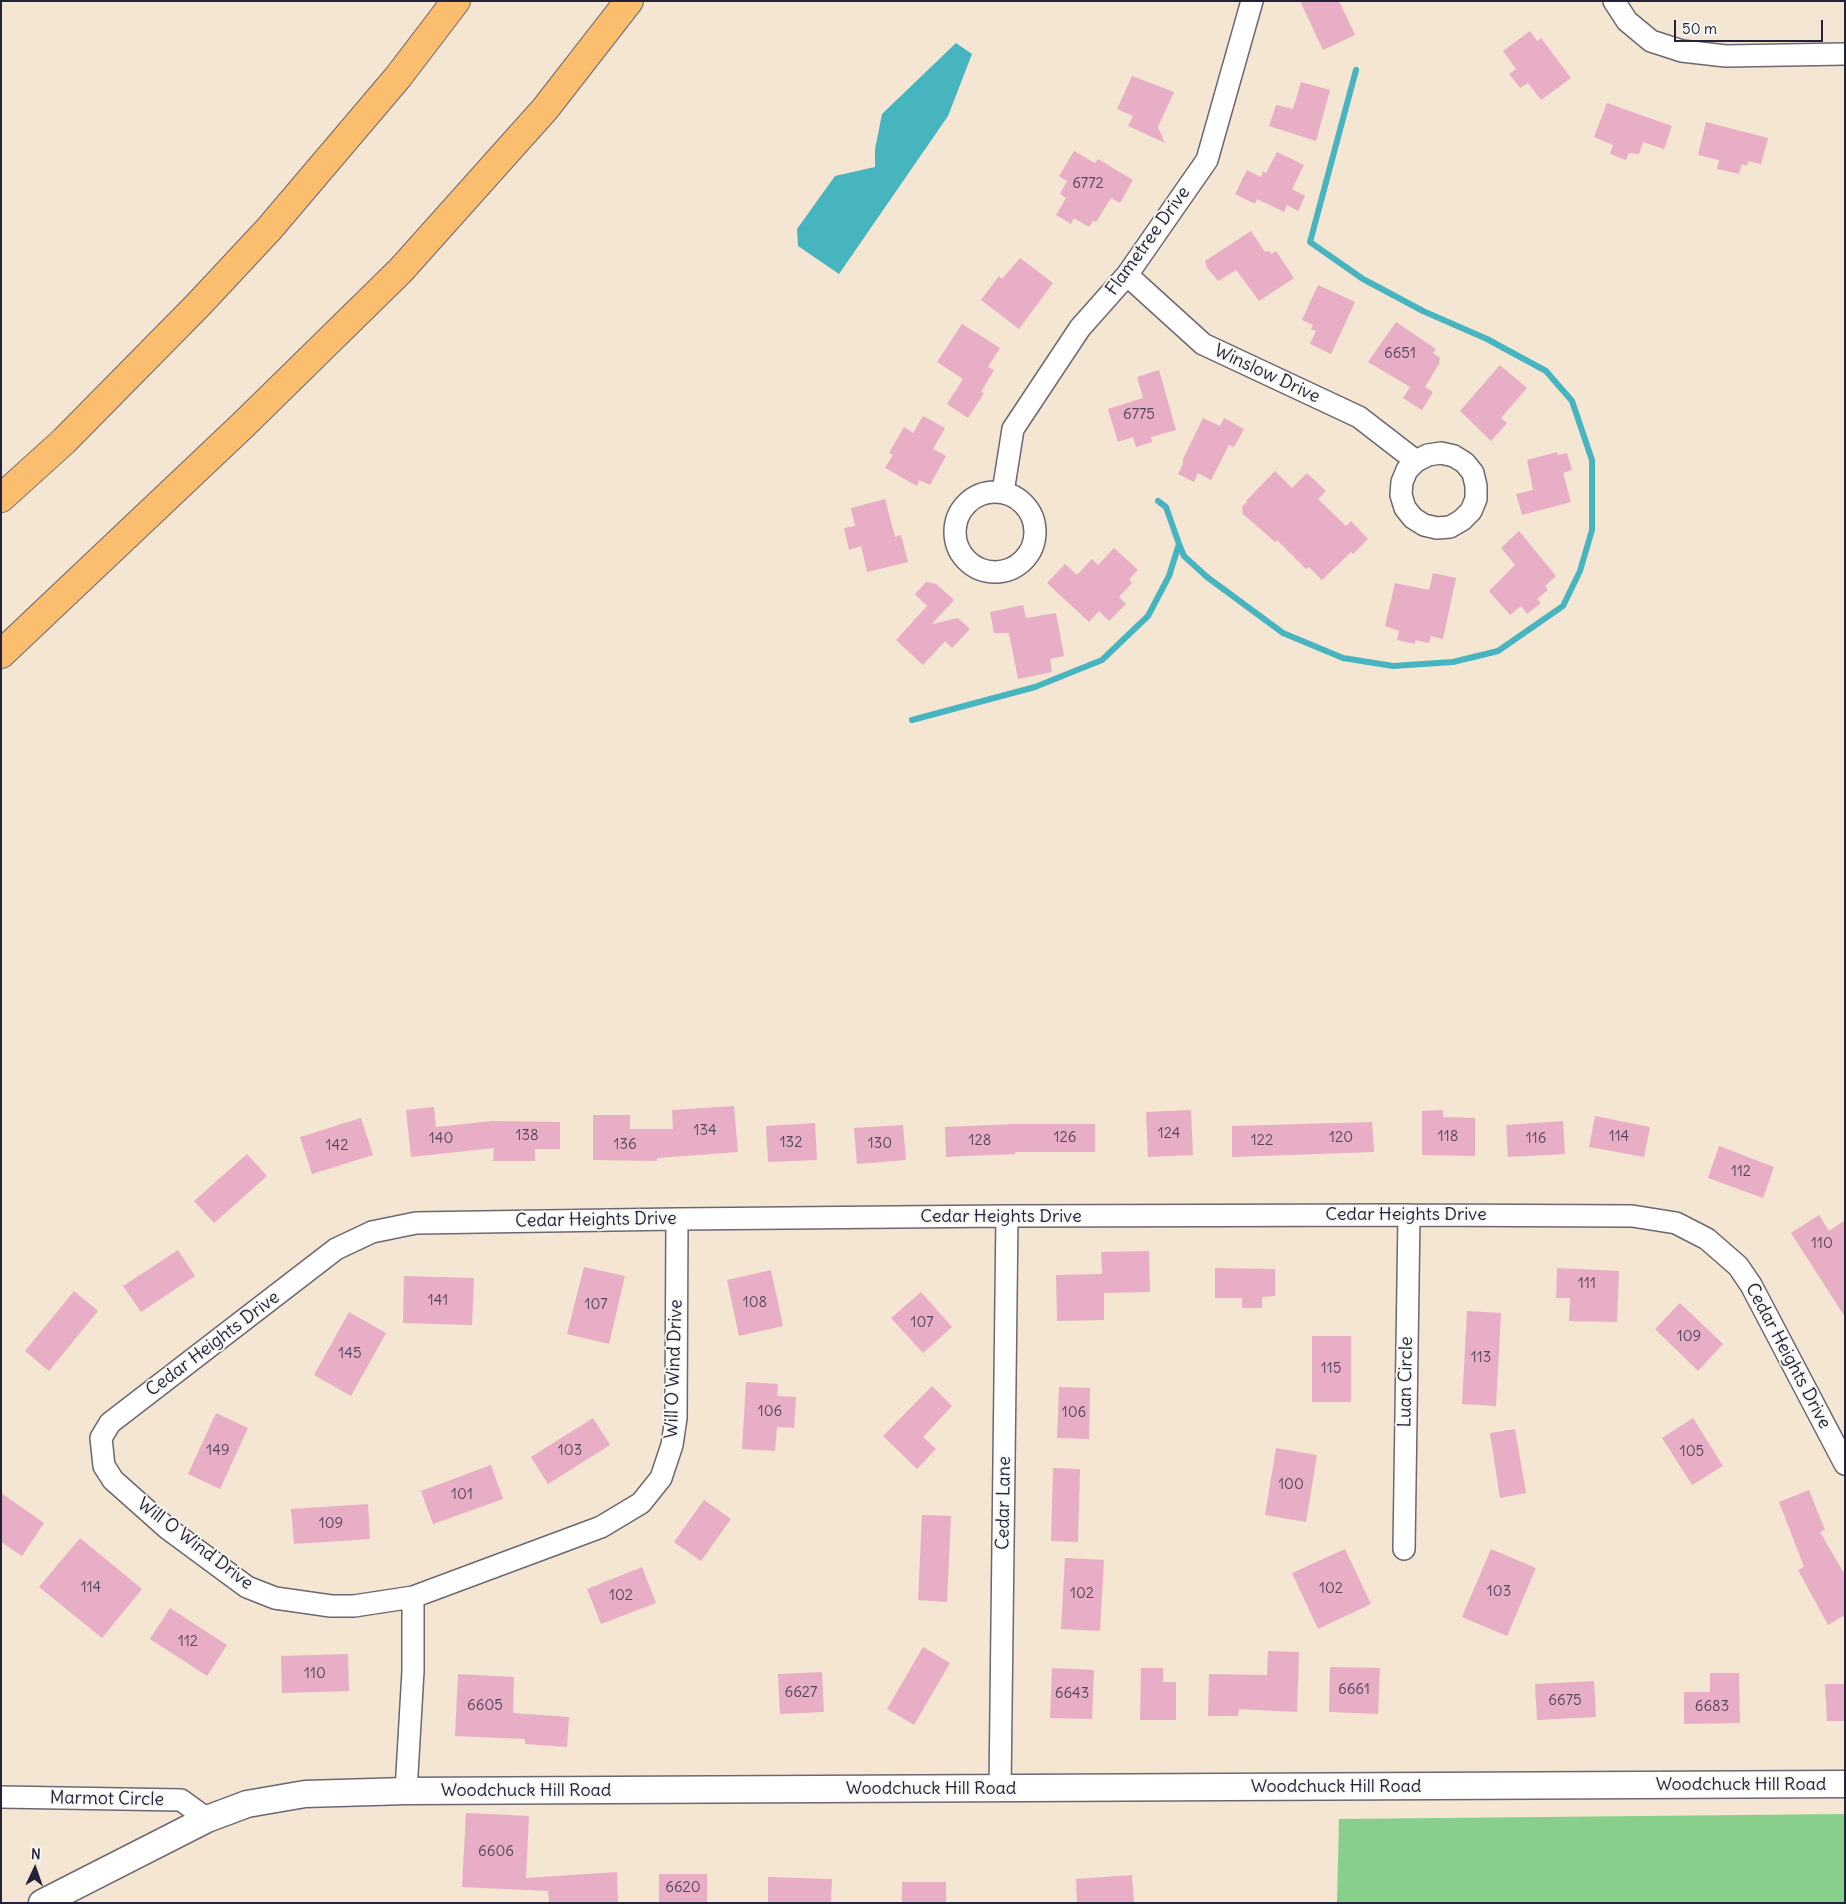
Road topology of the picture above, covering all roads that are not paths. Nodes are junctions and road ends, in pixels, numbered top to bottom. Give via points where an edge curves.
1 (456, 1) edge
2 (629, 1) edge
3 (1252, 1) edge
4 (1614, 1) edge
5 (1845, 54) edge
6 (1127, 275) junction
7 (1416, 461) dead end
8 (1003, 492) dead end
9 (1, 498) edge
10 (1, 654) edge
11 (1409, 1215) junction
12 (1008, 1216) junction
13 (677, 1219) junction
14 (100, 1442) joint
15 (1845, 1464) edge
16 (1404, 1549) dead end
17 (412, 1597) junction
18 (1845, 1784) edge
19 (1000, 1789) junction
20 (406, 1791) junction
21 (1, 1797) edge
22 (207, 1819) junction
23 (42, 1903) edge

1 - 9 highway via 398,77 268,229 64,441
2 - 10 highway via 545,109 401,270
3 - 6 street, Flametree Drive via 1207,160
4 - 5 street via 1626,21 1651,40 1682,51 1726,56
6 - 7 street, Winslow Drive via 1203,344 1359,417
6 - 8 street, Flametree Drive via 1080,328 1013,429
11 - 12 street, Cedar Heights Drive
11 - 15 street, Cedar Heights Drive via 1632,1216 1676,1223 1707,1239 1738,1266 1751,1285
11 - 16 street, Luan Circle
12 - 13 street, Cedar Heights Drive
12 - 19 street, Cedar Lane
13 - 14 street, Cedar Heights Drive via 416,1223 372,1232 336,1249 110,1422
13 - 17 street, Will O Wind Drive via 676,1418 672,1445 660,1478 641,1503 601,1527
14 - 17 street, Will O Wind Drive via 104,1466 113,1480 167,1528 247,1587 275,1598 331,1606 354,1606
17 - 20 street via 413,1670
18 - 19 street, Woodchuck Hill Road
19 - 20 street, Woodchuck Hill Road
20 - 22 street, Woodchuck Hill Road via 305,1794 247,1804
21 - 22 street, Marmot Circle via 181,1800
22 - 23 street, Woodchuck Hill Road

